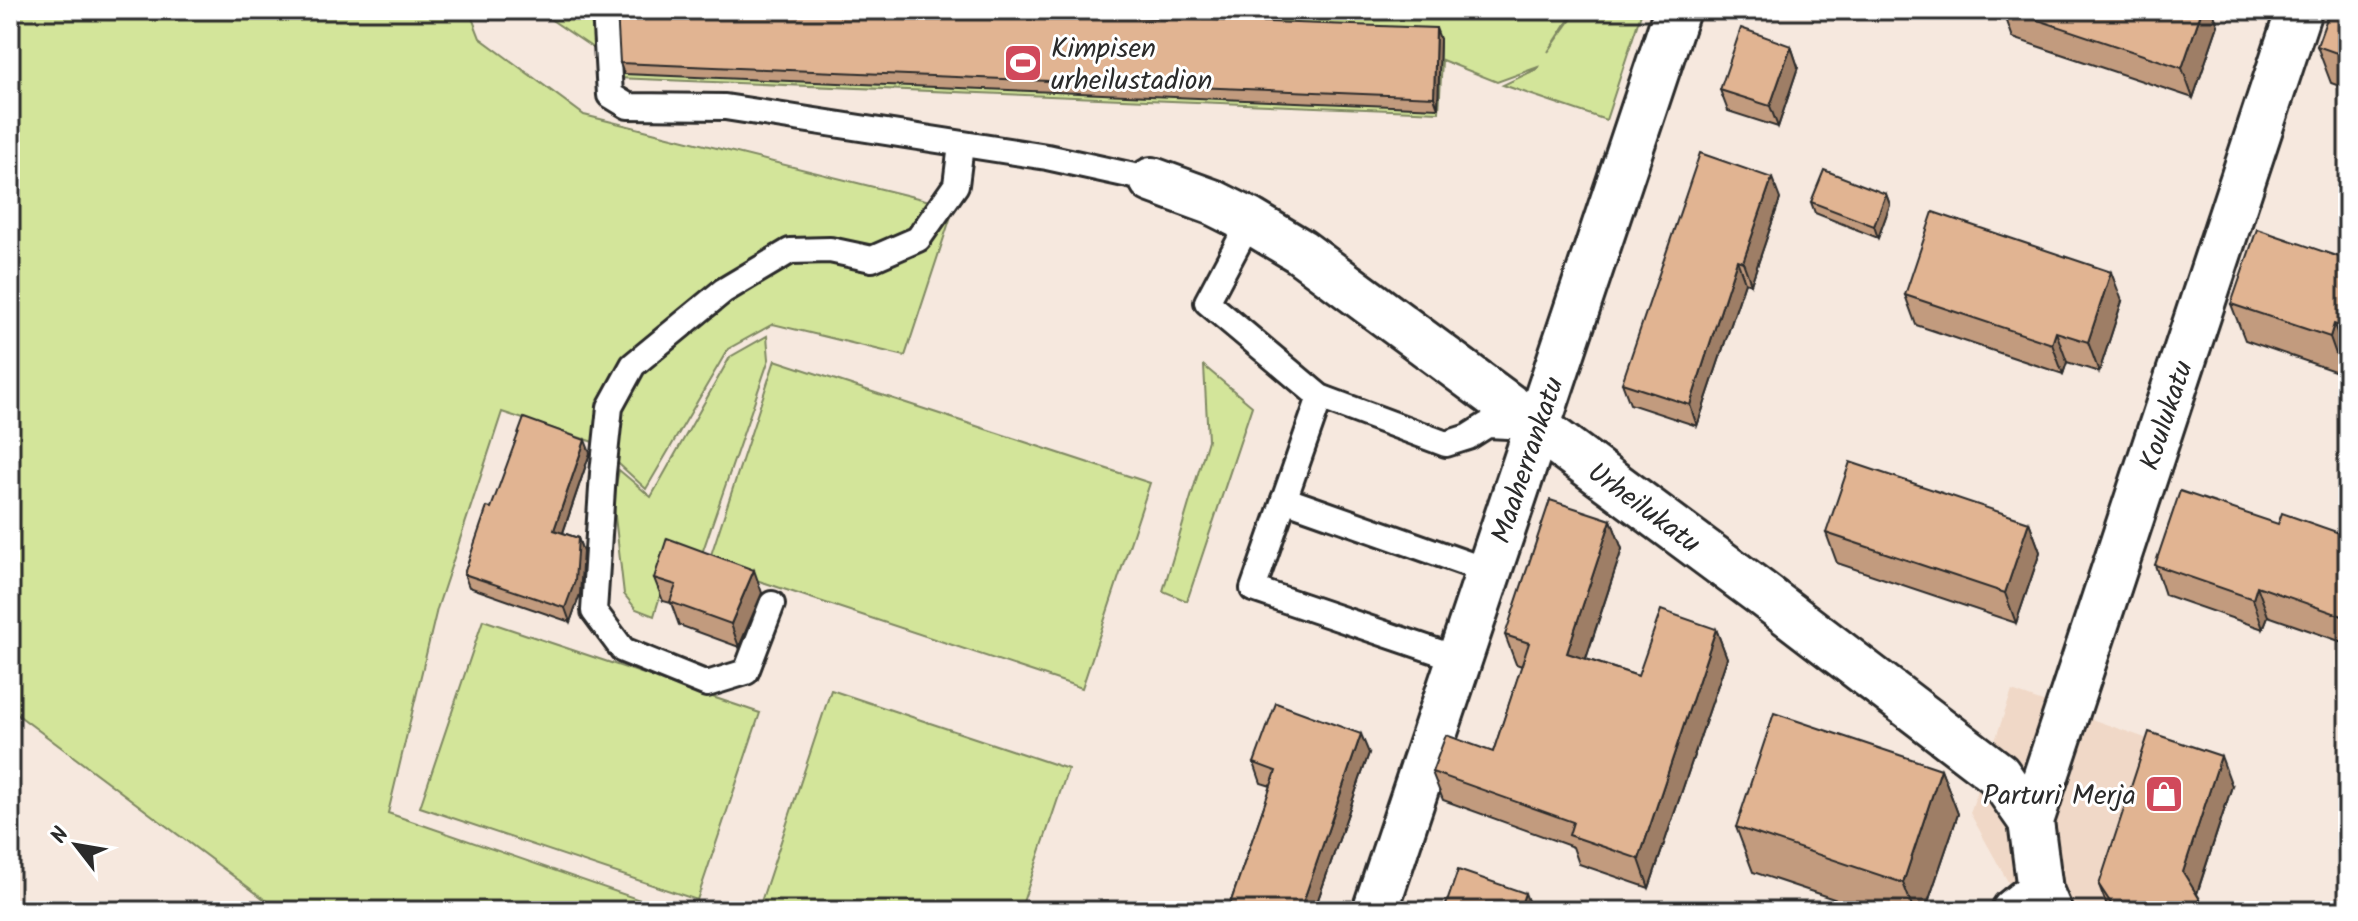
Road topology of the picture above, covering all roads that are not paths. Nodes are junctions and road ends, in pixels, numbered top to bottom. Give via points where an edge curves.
1 (605, 10) edge
2 (1677, 10) edge
3 (2299, 10) edge
4 (961, 145) junction
5 (1152, 180) joint
6 (1250, 221) junction
7 (1320, 397) junction
8 (1537, 428) junction
9 (1284, 499) junction
10 (1488, 571) junction
11 (772, 604) dead end
12 (1459, 659) junction
13 (2031, 821) junction
14 (2034, 904) edge
15 (1375, 911) edge

1 - 4 lane via 610,95 628,106 725,107
2 - 8 street, Maaherrankatu
3 - 13 street, Koulukatu
4 - 5 lane
4 - 11 lane via 956,185 918,239 872,259 830,250 790,251 723,291 633,365 610,407 594,611 623,650 707,684 746,672
5 - 6 street, Urheilukatu
6 - 7 lane via 1207,302
6 - 8 street, Urheilukatu via 1300,251
7 - 8 lane via 1446,444 1487,425
7 - 9 lane
8 - 10 street, Maaherrankatu
8 - 13 street, Urheilukatu via 1998,774
9 - 10 lane
9 - 12 lane via 1253,589
10 - 12 street, Maaherrankatu
12 - 15 street, Maaherrankatu
13 - 14 street, Urheilukatu

